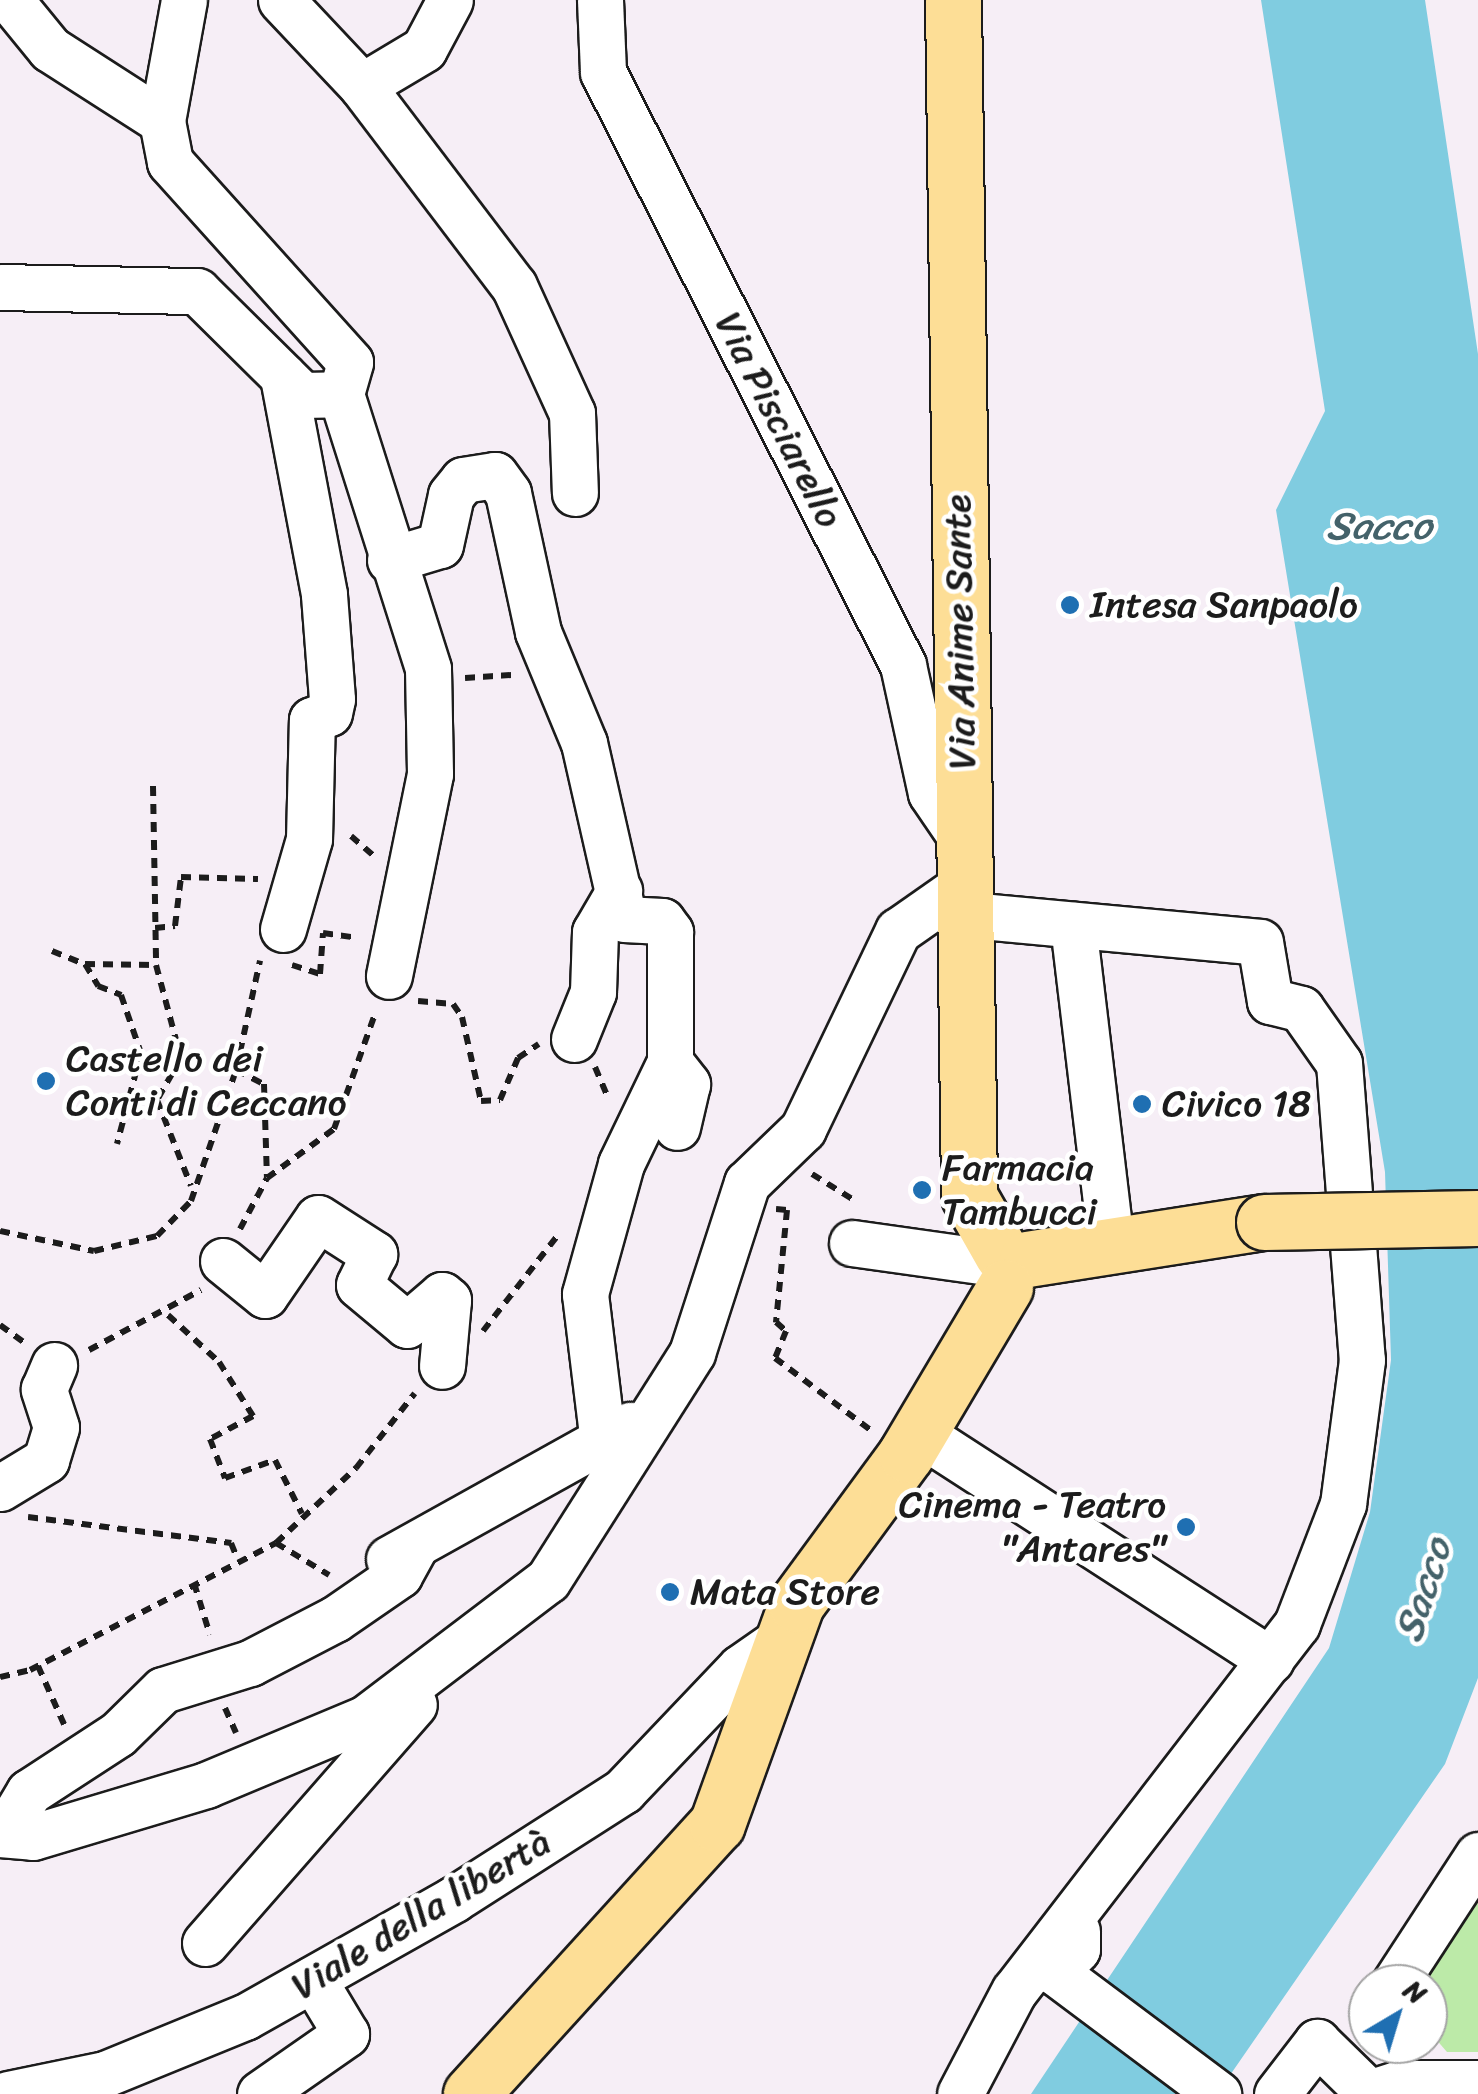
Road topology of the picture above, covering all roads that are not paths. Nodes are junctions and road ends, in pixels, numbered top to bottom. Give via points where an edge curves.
1 (10, 0) edge
2 (184, 0) edge
3 (281, 0) edge
4 (450, 0) edge
5 (600, 0) edge
6 (953, 0) edge
7 (362, 86) junction
8 (162, 121) junction
9 (0, 287) edge
10 (283, 376) junction
11 (341, 394) junction
12 (575, 493) dead end
13 (390, 560) junction
14 (960, 881) junction
15 (619, 891) junction
16 (1073, 924) junction
17 (269, 925) road end
18 (386, 984) road end
19 (574, 1039) road end
20 (670, 1062) junction
21 (677, 1126) dead end
22 (1478, 1218) edge
23 (852, 1243) road end
24 (1110, 1244) junction
25 (222, 1261) road end
26 (1007, 1266) junction
27 (54, 1365) road end
28 (442, 1366) road end
29 (665, 1402) junction
30 (901, 1441) junction
31 (603, 1442) junction
32 (4, 1499) edge
33 (414, 1548) junction
34 (339, 1581) road end
35 (780, 1640) junction
36 (1271, 1660) junction
37 (439, 1665) junction
38 (138, 1714) junction
39 (0, 1776) edge
40 (2, 1833) edge
41 (1478, 1855) edge
42 (1076, 1906) junction
43 (205, 1943) dead end
44 (1407, 1964) edge
45 (313, 1979) junction
46 (1063, 1979) junction
47 (1014, 1991) junction
48 (315, 2078) edge
49 (1382, 2078) edge
50 (1466, 2084) edge
51 (1285, 2089) edge
52 (8, 2094) edge
53 (260, 2094) edge
54 (471, 2094) edge
55 (960, 2094) edge
56 (1218, 2094) edge

1 - 8 street via 50,49
2 - 8 street
3 - 7 street
4 - 7 street via 424,49
5 - 14 street, Via Pisciarello via 603,72 904,665 931,793
6 - 14 main road, Via Anime Sante
7 - 12 street via 514,286 572,412
8 - 11 street via 170,162 350,362
9 - 10 street via 196,291
10 - 11 street via 302,395
10 - 17 street via 324,594 332,698 329,713 312,720 312,806
11 - 13 street
13 - 15 street via 440,545 451,495 464,480 495,475 508,494 536,623 584,743
13 - 18 street via 429,680 430,774
14 - 16 street
14 - 26 main road, Via Anime Sante via 969,1196
14 - 29 street via 898,931 803,1129 746,1183 692,1352
15 - 19 street via 595,932 593,992
15 - 20 street via 624,919 662,921 674,961
16 - 24 street
16 - 36 street via 1260,942 1270,1001 1301,1009 1339,1063 1362,1360 1343,1504 1322,1572
20 - 21 street via 687,1084
20 - 31 street via 621,1163 586,1294
22 - 24 main road, bridge via 1264,1222
23 - 26 street
24 - 26 main road
25 - 28 street via 265,1295 318,1218 374,1254 359,1285 407,1326 442,1295 448,1300
26 - 30 main road
27 - 32 street via 44,1389 56,1426 46,1460
29 - 31 street
29 - 37 street via 548,1580
30 - 35 main road
30 - 36 street
31 - 33 street
33 - 34 street
33 - 38 street via 400,1575 335,1619 162,1690
35 - 45 street, Viale della libertà via 740,1668 623,1791
35 - 54 main road via 767,1704 718,1824
36 - 42 street
37 - 40 street via 366,1718 250,1766 33,1837
37 - 43 street
38 - 39 street
38 - 40 street via 29,1792
41 - 44 street
42 - 46 street via 1078,1950
42 - 47 street
45 - 48 street via 346,2034
45 - 52 street, Viale della libertà via 105,2074
46 - 47 street via 1013,2055 1004,2044 1032,2004
46 - 56 street
47 - 55 street
48 - 53 street
49 - 50 street
49 - 51 street via 1317,2042

